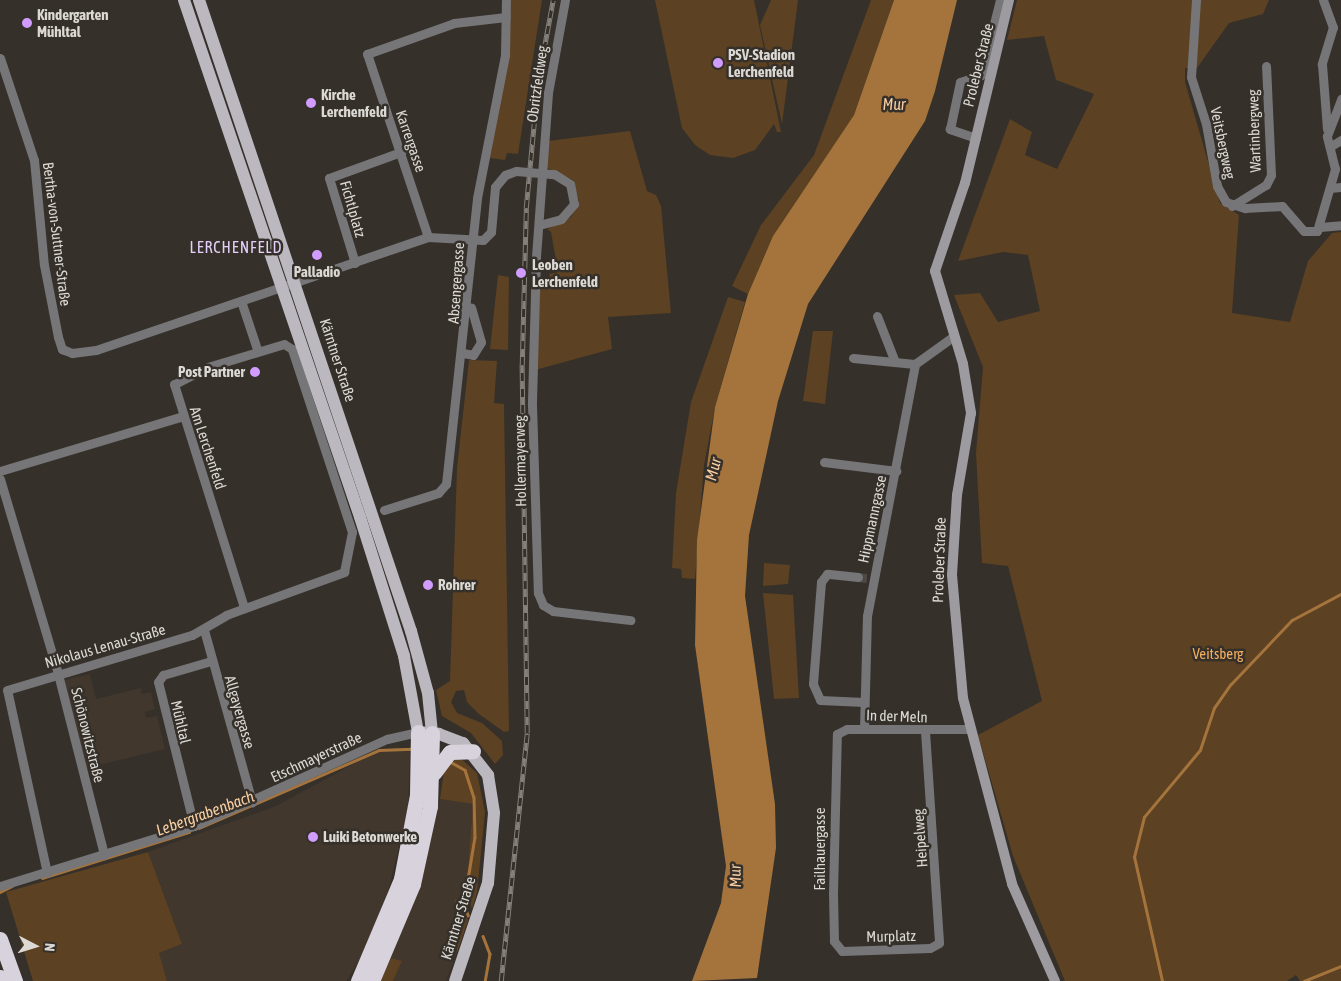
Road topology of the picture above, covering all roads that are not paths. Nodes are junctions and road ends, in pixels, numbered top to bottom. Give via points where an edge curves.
1 (184, 0) edge
2 (198, 0) edge
3 (506, 0) edge
4 (565, 0) edge
5 (1000, 0) edge
6 (1009, 0) edge
7 (1196, 0) edge
8 (1323, 0) edge
9 (506, 17) junction
10 (0, 58) edge
11 (1266, 66) dead end
12 (1341, 99) edge
13 (1327, 136) junction
14 (976, 138) junction
15 (1341, 140) edge
16 (1331, 146) junction
17 (400, 152) junction
18 (1338, 169) edge
19 (1341, 187) edge
20 (1330, 188) junction
21 (1232, 206) junction
22 (539, 225) junction
23 (1341, 225) edge
24 (1320, 227) junction
25 (428, 237) junction
26 (472, 240) junction
27 (355, 263) junction
28 (290, 286) junction
29 (241, 300) junction
30 (469, 302) junction
31 (877, 316) dead end
32 (954, 336) junction
33 (257, 349) junction
34 (463, 353) junction
35 (853, 358) dead end
36 (895, 362) junction
37 (915, 364) junction
38 (183, 416) junction
39 (824, 462) dead end
40 (0, 471) edge
41 (896, 471) junction
42 (0, 479) edge
43 (384, 510) dead end
44 (352, 532) joint
45 (866, 578) junction
46 (244, 608) junction
47 (630, 620) dead end
48 (204, 630) junction
49 (212, 660) junction
50 (58, 674) junction
51 (4, 691) edge
52 (864, 702) junction
53 (864, 729) junction
54 (970, 729) junction
55 (925, 731) junction
56 (425, 732) junction
57 (834, 746) joint
58 (473, 751) junction
59 (433, 774) junction
60 (252, 802) junction
61 (194, 826) junction
62 (104, 855) junction
63 (47, 872) junction
64 (0, 886) edge
65 (0, 939) edge
66 (939, 943) joint
67 (842, 950) joint
68 (10, 980) edge
69 (358, 981) edge
70 (372, 981) edge
71 (456, 981) edge
72 (1055, 981) edge

1 - 28 main road, Kärntner Straße
2 - 28 main road, Kärntner Straße via 216,40
3 - 9 street, Absengergasse
4 - 22 street, Obritzfeldweg via 548,93
5 - 14 street, Proleber Straße via 981,75 960,82 950,129
6 - 14 main road, Proleber Straße
7 - 21 street, Veitsbergweg via 1191,77 1206,124 1217,186
8 - 13 street via 1333,26 1322,64
9 - 17 street, Karrergasse via 454,23 367,54
9 - 26 street, Absengergasse via 505,55
10 - 29 street, Bertha-von-Suttner-Straße via 34,160 44,265 62,348 72,353 96,350
11 - 21 street, Wartinbergweg via 1271,175 1266,186
12 - 13 street
13 - 16 street
14 - 32 main road, Proleber Straße via 966,183 936,264 937,289
15 - 16 street
16 - 18 street
17 - 25 street, Karrergasse
17 - 27 street, Fichtlplatz via 330,178
18 - 20 street
19 - 20 street
20 - 24 street
21 - 24 street via 1274,204 1288,211 1304,231 1314,232
22 - 26 street, bridge via 561,219 574,204 570,184 554,174 516,171 505,175 495,187 491,232 483,240
22 - 47 street, Hollermayerweg via 532,405 538,593 543,605 553,610
23 - 24 street
25 - 26 street, Fichtlplatz
25 - 27 street, Fichtlplatz
26 - 30 street, Absengergasse
27 - 28 street, Fichtlplatz
28 - 29 street
28 - 56 main road, Kärntner Straße
29 - 33 street
30 - 34 street, Absengergasse
30 - 34 street via 481,342 473,355
31 - 36 street
32 - 37 street
32 - 54 main road, Proleber Straße via 971,413 957,495 952,575 956,649
33 - 38 street, Am Lerchenfeld via 177,379 174,385
33 - 44 street, Am Lerchenfeld via 282,344 292,349
34 - 43 street, Absengergasse via 446,484 438,493
35 - 36 street
36 - 37 street
37 - 41 street, Hippmanngasse
38 - 40 street
38 - 46 street, Am Lerchenfeld
39 - 41 street
41 - 45 street, Hippmanngasse
42 - 50 street, Schönowitzstraße
44 - 46 street, Nikolaus Lenau-Straße via 342,576
45 - 52 street, Hippmanngasse
45 - 52 street via 827,574 816,604 814,691 820,700
46 - 48 street, Nikolaus Lenau-Straße
48 - 49 street, Allgayergasse
48 - 50 street, Nikolaus Lenau-Straße
49 - 60 street, Allgayergasse
49 - 61 street, Mühltal via 163,675 158,682
50 - 51 street, Nikolaus Lenau-Straße
50 - 62 street, Schönowitzstraße
51 - 63 street, Nikolaus Lenau-Straße
52 - 53 street, Hippmanngasse
53 - 55 street, In der Meln
53 - 57 street, In der Meln via 840,732
54 - 55 street, In der Meln
54 - 72 main road, Proleber Straße via 1012,884
55 - 66 street, Heipelweg
56 - 58 main road via 452,738
56 - 59 highway
56 - 60 street, Etschmayerstraße via 387,739
56 - 69 highway via 403,872 384,930
57 - 67 street, Failhauergasse via 834,941
58 - 59 highway via 450,752
58 - 71 main road, Kärntner Straße via 488,775 494,813 489,876
59 - 70 highway via 413,884
60 - 61 street, Etschmayerstraße
61 - 62 street, Etschmayerstraße
62 - 63 street, Etschmayerstraße
63 - 64 street, Etschmayerstraße
65 - 68 highway
66 - 67 street, Murplatz via 930,948

